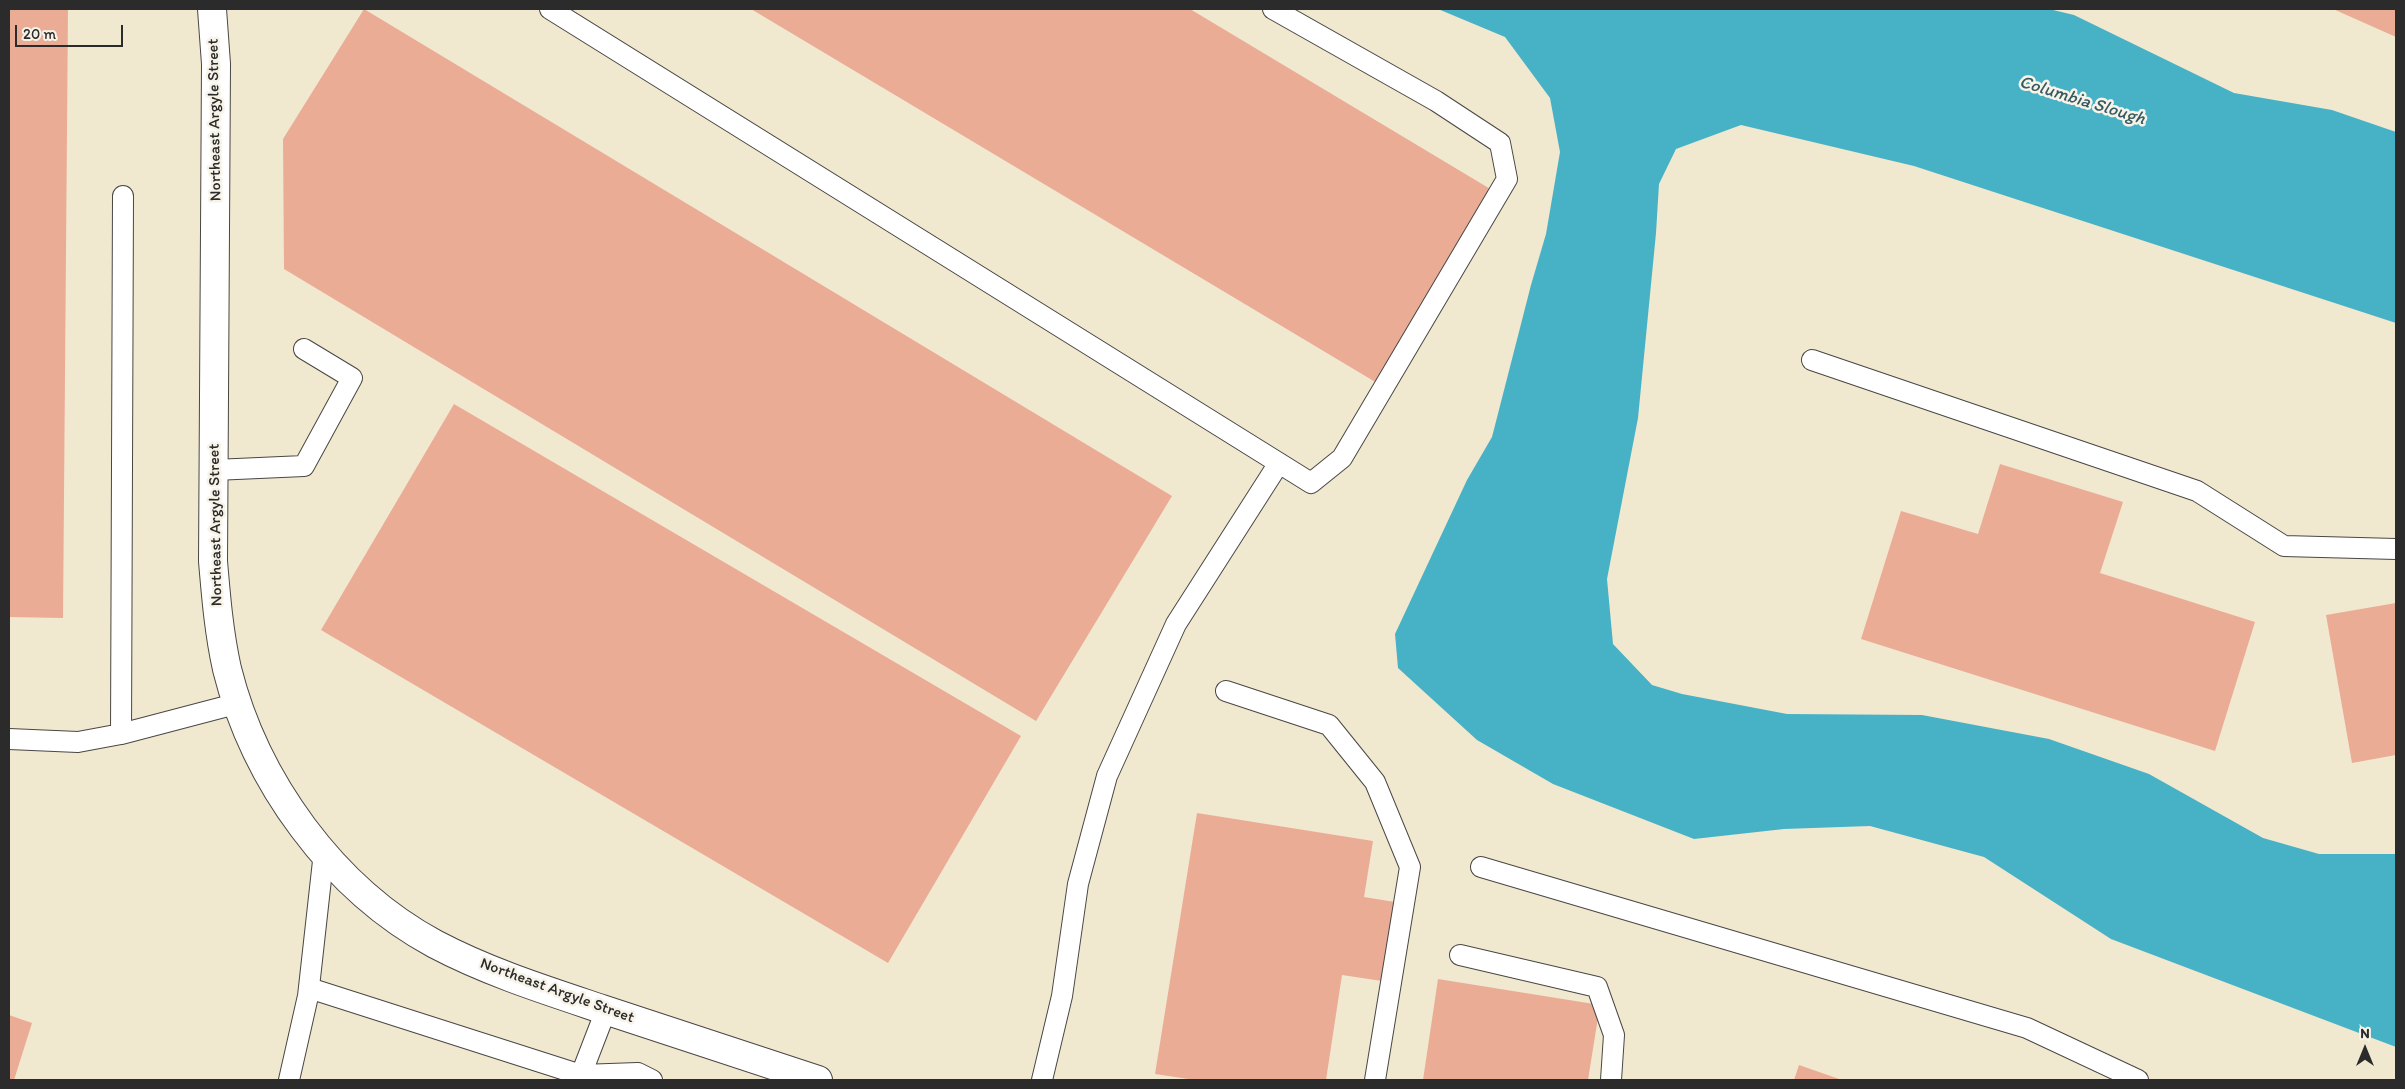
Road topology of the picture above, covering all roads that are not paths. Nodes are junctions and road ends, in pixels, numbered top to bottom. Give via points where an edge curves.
1 (212, 9) edge
2 (550, 9) edge
3 (1273, 9) edge
4 (123, 196) dead end
5 (304, 349) dead end
6 (1812, 360) dead end
7 (1279, 463) junction
8 (214, 470) junction
9 (2396, 549) edge
10 (1226, 691) dead end
11 (239, 703) junction
12 (121, 734) junction
13 (9, 739) edge
14 (324, 852) junction
15 (1481, 867) dead end
16 (1460, 955) dead end
17 (309, 988) junction
18 (606, 1010) junction
19 (580, 1077) edge
20 (289, 1080) edge
21 (652, 1080) edge
22 (818, 1080) edge
23 (1042, 1080) edge
24 (1375, 1080) edge
25 (1611, 1080) edge
26 (2138, 1080) edge

1 - 8 street, Northeast Argyle Street via 216,64
2 - 7 lane
3 - 7 lane via 1436,101 1500,143 1507,179 1342,458 1311,483
4 - 12 lane
5 - 8 lane via 352,378 304,466
6 - 9 lane via 2197,491 2284,546
7 - 23 lane via 1176,624 1107,776 1078,884 1062,996
8 - 11 street, Northeast Argyle Street via 213,561 217,617
10 - 24 lane via 1329,725 1375,782 1410,867
11 - 12 lane
11 - 14 street, Northeast Argyle Street via 246,727 272,778 304,831
12 - 13 lane via 78,742
14 - 17 lane
14 - 18 street, Northeast Argyle Street via 383,909 434,944 506,976
15 - 26 lane via 2027,1028
16 - 25 lane via 1597,987 1614,1035
17 - 19 lane
17 - 20 lane
18 - 19 lane
18 - 22 street, Northeast Argyle Street
19 - 21 lane via 638,1073

